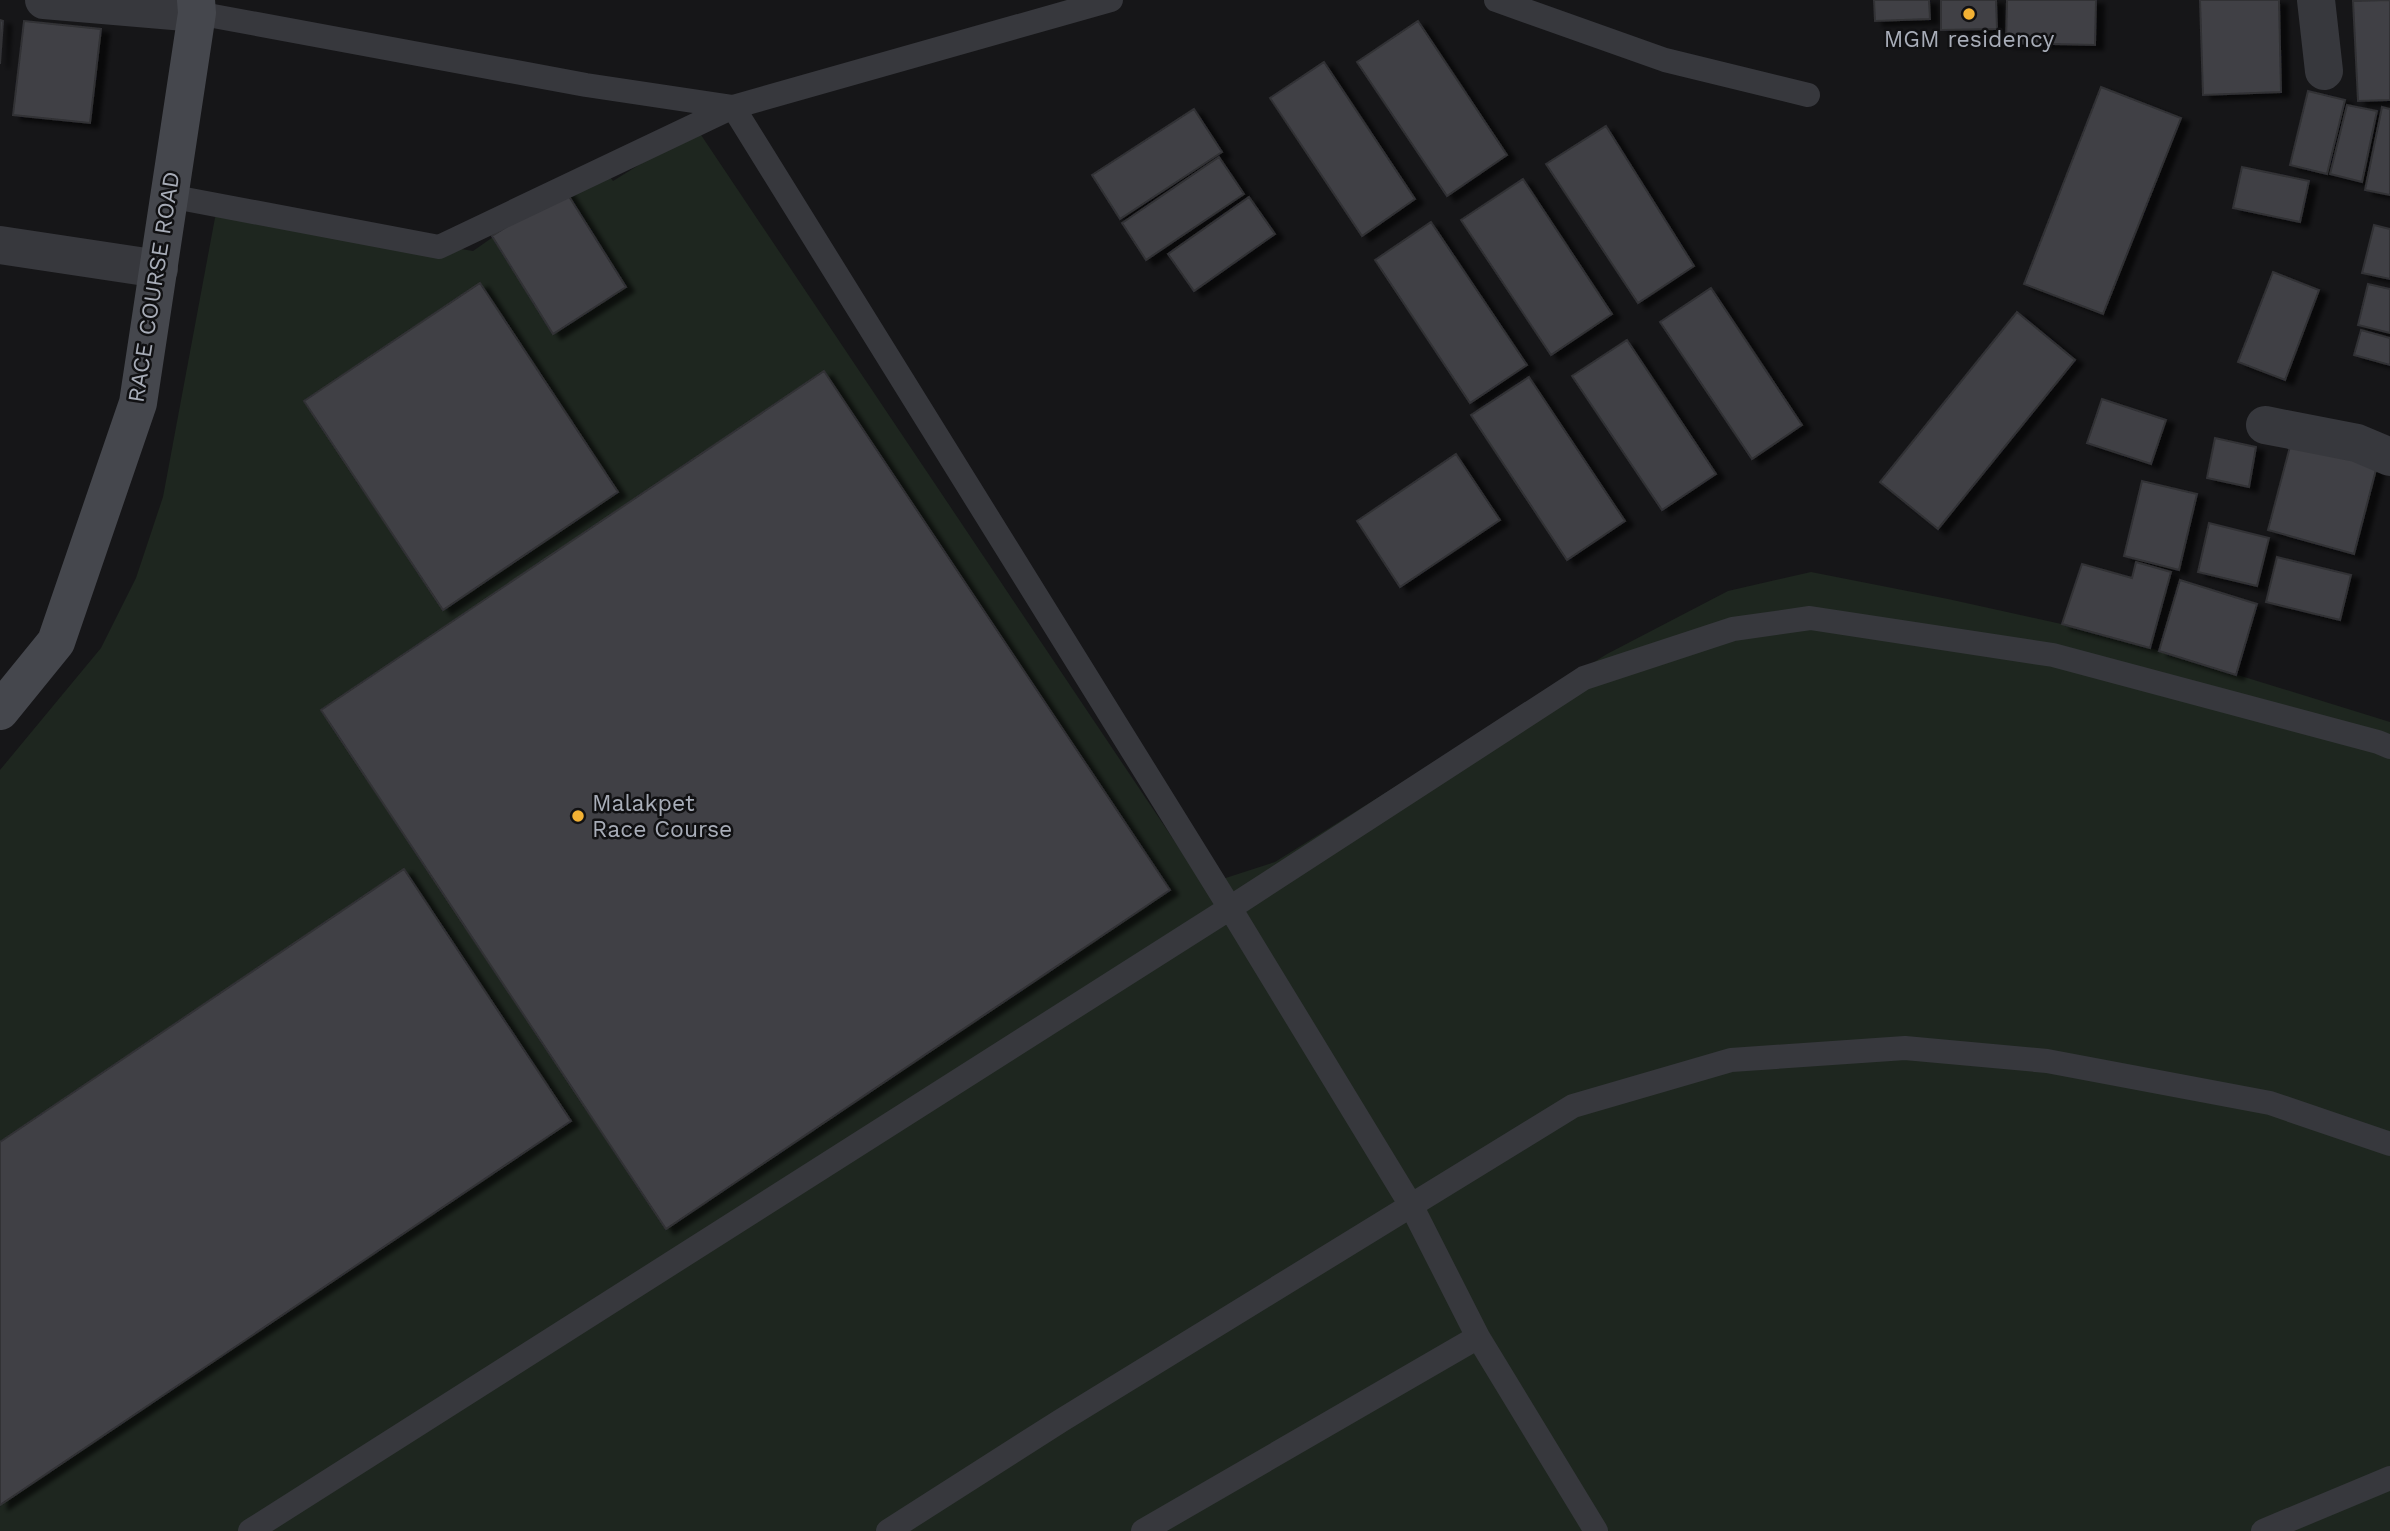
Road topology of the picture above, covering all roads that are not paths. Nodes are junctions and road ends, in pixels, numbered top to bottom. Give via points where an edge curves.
1 (44, 0) edge
2 (1111, 0) edge
3 (1496, 0) edge
4 (2316, 0) edge
5 (196, 7) edge
6 (2324, 71) dead end
7 (1808, 94) dead end
8 (733, 107) junction
9 (169, 196) junction
10 (0, 245) edge
11 (159, 269) junction
12 (2265, 425) dead end
13 (2390, 457) edge
14 (0, 711) edge
15 (2390, 747) edge
16 (1230, 908) junction
17 (2390, 1144) edge
18 (1412, 1207) junction
19 (1478, 1337) junction
20 (2390, 1478) edge
21 (1146, 1530) edge
22 (250, 1531) edge
23 (888, 1531) edge
24 (1596, 1531) edge
25 (2263, 1531) edge

1 - 5 street
2 - 8 lane
3 - 7 lane via 1665,60
4 - 6 street
5 - 8 lane via 586,85
5 - 9 street, RACE COURSE ROAD
8 - 9 lane via 439,247
8 - 16 lane
9 - 11 street, RACE COURSE ROAD
10 - 11 street
11 - 14 street, RACE COURSE ROAD via 138,403 56,642
12 - 13 street via 2357,443
15 - 16 lane via 2053,655 1810,618 1784,621 1733,629 1584,678
16 - 18 lane
16 - 22 lane
17 - 18 lane via 2270,1102 2047,1061 1905,1048 1731,1060 1573,1106
18 - 19 lane
18 - 23 lane
19 - 21 lane
19 - 24 lane
20 - 25 lane

